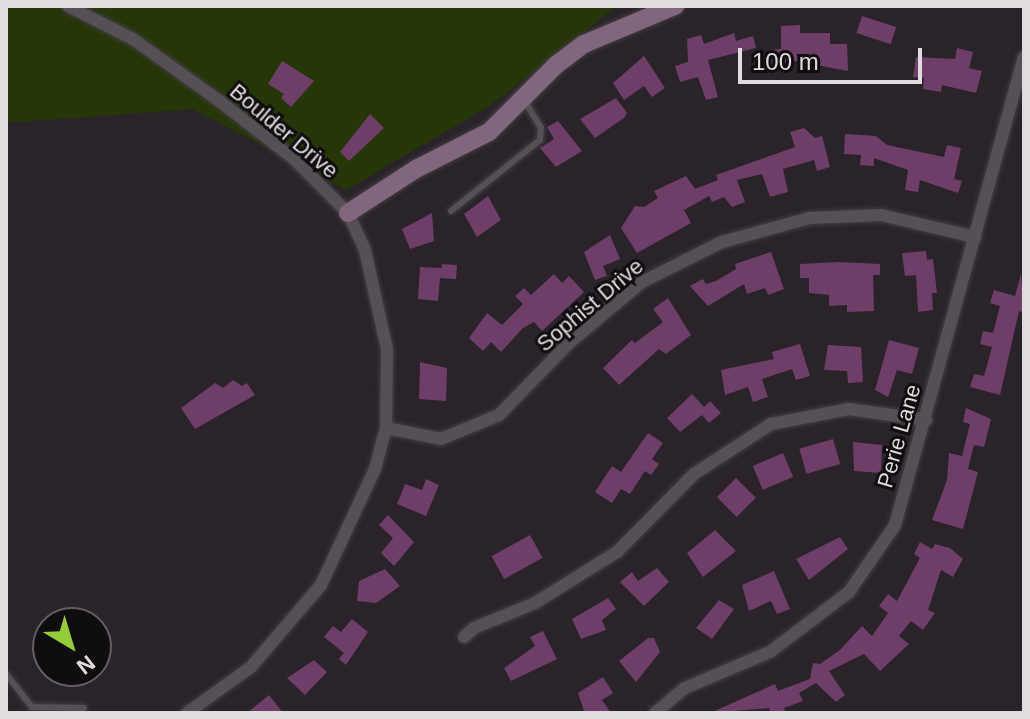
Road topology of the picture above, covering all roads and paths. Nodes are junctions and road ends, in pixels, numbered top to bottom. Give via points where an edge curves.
1 (68, 6) edge
2 (675, 6) edge
3 (1024, 57) edge
4 (524, 98) junction
5 (451, 211) dead end
6 (348, 213) junction
7 (975, 237) junction
8 (926, 420) junction
9 (386, 428) junction
10 (464, 637) dead end
11 (6, 674) edge
12 (84, 708) dead end
13 (187, 713) edge
14 (655, 713) edge

1 - 6 street, Boulder Drive via 133,39 222,103 293,158
2 - 4 street via 584,44
3 - 7 street, Perie Lane
4 - 5 lane via 541,128 540,140
4 - 6 street via 489,132 416,169
6 - 9 street, Boulder Drive via 365,250 387,349
7 - 8 street, Perie Lane
7 - 9 street, Sophist Drive via 881,215 810,218 722,242 642,282 568,344 499,415 441,439
8 - 10 street via 849,409 771,424 694,474 617,552 535,603
8 - 14 street, Perie Lane via 895,525 849,592 770,652 685,688
9 - 13 street, Boulder Drive via 363,503 321,585 251,667
11 - 12 lane via 32,707

